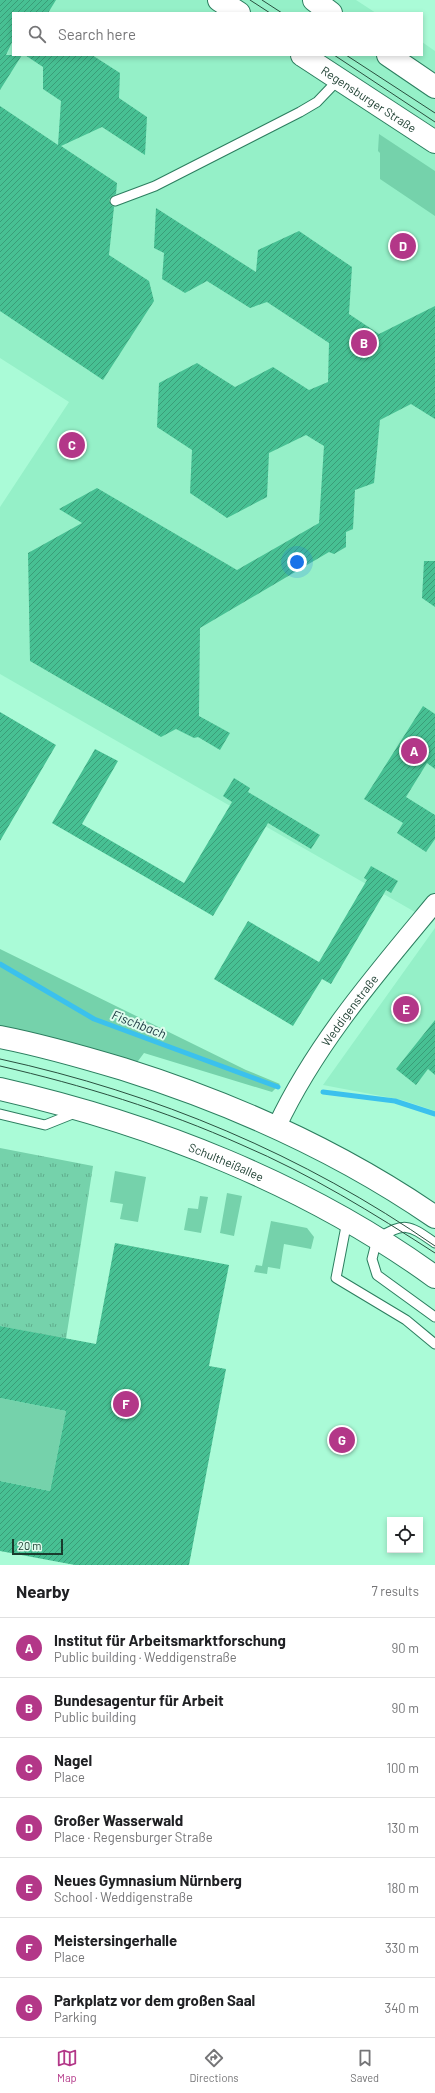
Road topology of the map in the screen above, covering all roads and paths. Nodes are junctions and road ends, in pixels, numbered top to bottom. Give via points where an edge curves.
1 (219, 0) edge
2 (314, 0) edge
3 (237, 12) edge
4 (330, 12) edge
5 (304, 56) edge
6 (389, 56) edge
7 (340, 79) junction
8 (435, 87) edge
9 (435, 142) edge
10 (115, 201) dead end
11 (435, 903) edge
12 (0, 1037) edge
13 (0, 1089) edge
14 (82, 1110) junction
15 (0, 1114) edge
16 (277, 1126) junction
17 (435, 1217) edge
18 (347, 1221) junction
19 (377, 1239) junction
20 (435, 1243) edge
21 (435, 1277) edge
22 (435, 1316) edge
23 (435, 1344) edge

1 - 3 main road
2 - 4 main road
5 - 7 main road, Regensburger Straße
6 - 8 main road
7 - 9 main road, Regensburger Straße
7 - 10 lane via 317,102 300,112 155,186
11 - 16 street, Weddigenstraße via 345,1015 291,1097
12 - 16 main road via 135,1073 214,1100
13 - 14 main road, Schultheißallee
14 - 15 lane via 45,1125
14 - 18 main road, Schultheißallee via 224,1161 278,1185
16 - 17 main road via 359,1169
18 - 19 main road, Schultheißallee
18 - 23 lane via 336,1278 406,1320
19 - 20 lane via 395,1228 407,1227
19 - 21 main road, Schultheißallee
19 - 22 lane via 372,1259 377,1276

